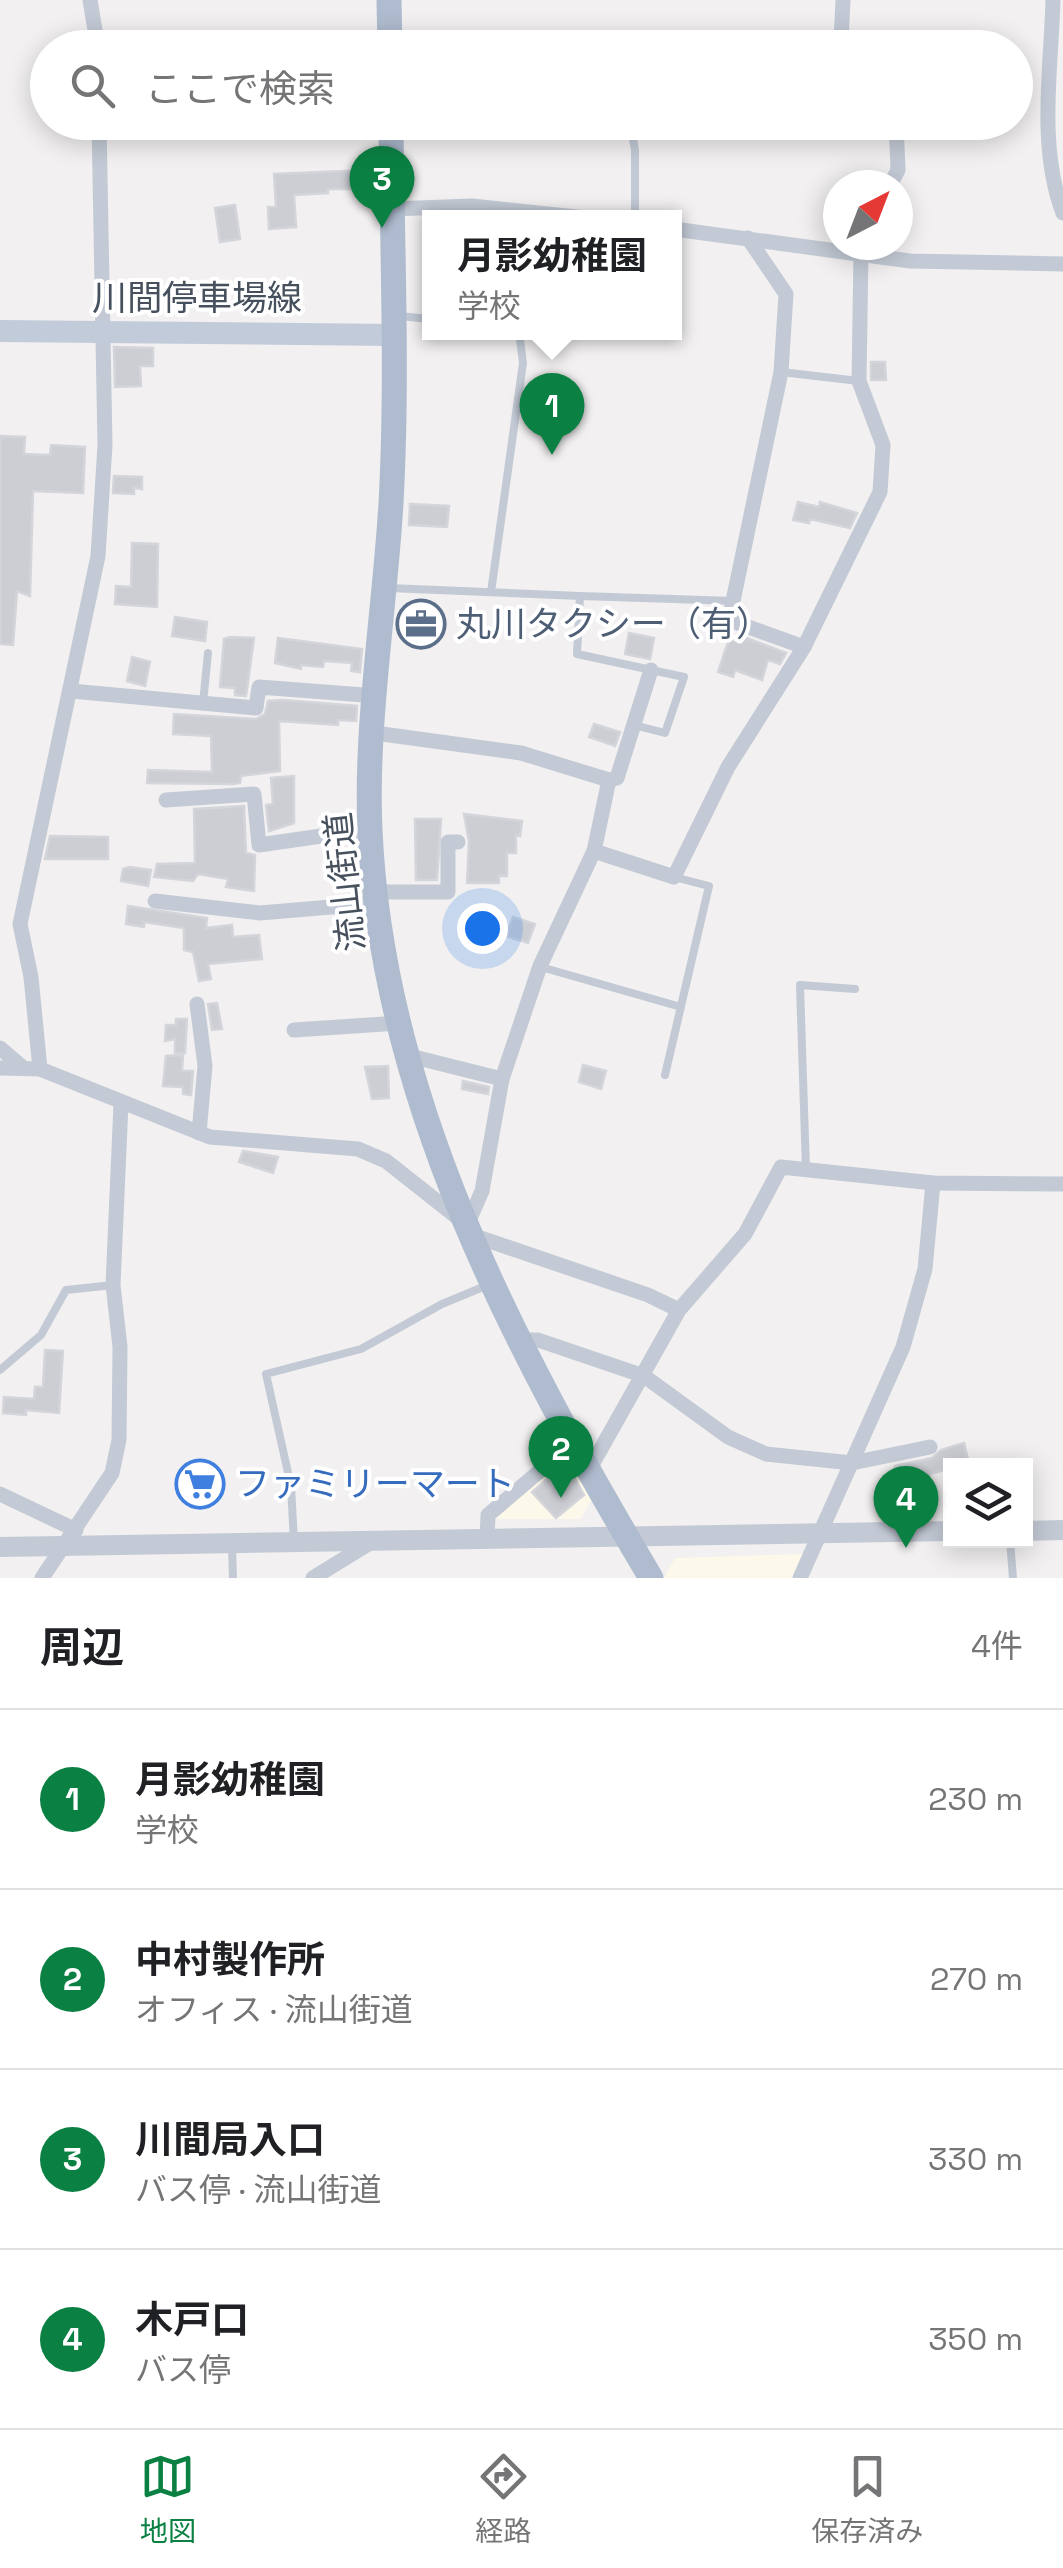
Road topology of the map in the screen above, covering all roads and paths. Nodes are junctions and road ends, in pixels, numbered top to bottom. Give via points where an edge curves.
1 (90, 0) edge
2 (389, 0) edge
3 (843, 0) edge
4 (1053, 0) edge
5 (95, 30) edge
6 (390, 30) edge
7 (844, 30) edge
8 (99, 140) edge
9 (390, 140) edge
10 (633, 140) edge
11 (897, 140) edge
12 (898, 170) edge
13 (392, 209) junction
14 (510, 210) edge
15 (635, 210) edge
16 (1063, 213) edge
17 (682, 230) edge
18 (748, 238) junction
19 (823, 246) edge
20 (860, 260) edge
21 (905, 260) edge
22 (1063, 264) edge
23 (422, 321) edge
24 (394, 326) junction
25 (0, 331) edge
26 (102, 332) junction
27 (522, 340) edge
28 (781, 372) junction
29 (859, 381) junction
30 (385, 588) junction
31 (492, 592) junction
32 (580, 596) junction
33 (734, 600) junction
34 (804, 647) junction
35 (208, 654) dead end
36 (651, 670) junction
37 (71, 691) junction
38 (377, 696) junction
39 (202, 703) junction
40 (634, 725) junction
41 (375, 732) junction
42 (609, 780) junction
43 (166, 800) dead end
44 (370, 829) junction
45 (458, 842) dead end
46 (594, 851) junction
47 (674, 877) junction
48 (378, 898) junction
49 (155, 901) dead end
50 (540, 966) junction
51 (855, 989) dead end
52 (197, 1004) dead end
53 (681, 1007) junction
54 (399, 1023) junction
55 (294, 1030) dead end
56 (0, 1048) edge
57 (406, 1055) junction
58 (21, 1066) junction
59 (0, 1068) edge
60 (40, 1070) junction
61 (665, 1075) dead end
62 (502, 1079) junction
63 (121, 1104) junction
64 (199, 1133) junction
65 (806, 1170) junction
66 (933, 1183) junction
67 (1063, 1184) edge
68 (469, 1230) junction
69 (494, 1283) junction
70 (113, 1285) junction
71 (679, 1310) junction
72 (522, 1340) junction
73 (0, 1370) edge
74 (644, 1376) junction
75 (574, 1442) junction
76 (930, 1447) dead end
77 (852, 1463) junction
78 (590, 1470) junction
79 (0, 1494) edge
80 (1033, 1530) edge
81 (1063, 1530) edge
82 (943, 1531) edge
83 (819, 1532) junction
84 (70, 1538) junction
85 (628, 1538) junction
86 (373, 1541) junction
87 (487, 1541) junction
88 (294, 1542) junction
89 (232, 1543) junction
90 (0, 1547) edge
91 (1011, 1548) edge
92 (42, 1578) edge
93 (232, 1578) edge
94 (313, 1578) edge
95 (652, 1578) edge
96 (800, 1578) edge
97 (1013, 1578) edge

1 - 5 street
2 - 6 main road
3 - 7 street
4 - 16 street via 1049,138 1052,183
8 - 26 street
9 - 13 main road, 流山街道
10 - 15 lane
11 - 12 street
13 - 14 street
13 - 24 main road, 流山街道
17 - 18 street
18 - 19 street
18 - 28 street via 786,294
20 - 29 street
21 - 22 street
23 - 24 lane
24 - 26 main road, 川間停車場線
24 - 30 main road, 流山街道
25 - 26 main road, 川間停車場線
26 - 37 street via 103,502
27 - 31 lane
28 - 29 lane
28 - 33 street
29 - 34 street via 883,445 880,492
30 - 31 lane
30 - 38 main road, 流山街道
31 - 32 lane
32 - 33 lane
32 - 36 lane via 577,654
33 - 34 street via 730,620
34 - 47 street via 728,767
35 - 39 lane
36 - 40 street
36 - 40 lane via 684,678 665,733
37 - 39 street
37 - 60 street via 20,924
38 - 39 street via 259,687 256,708
38 - 41 main road, 流山街道
40 - 42 street via 617,778
41 - 42 street via 522,753
41 - 44 main road, 流山街道
42 - 46 street
43 - 44 street via 254,794 259,844
44 - 48 main road, 流山街道
45 - 48 street via 448,842 448,892
46 - 47 street
46 - 50 street
47 - 53 lane via 708,886
48 - 49 street via 260,913
48 - 54 main road, 流山街道
50 - 53 lane
50 - 62 street
51 - 65 lane via 800,985
52 - 64 street via 206,1091
53 - 61 lane
54 - 55 street
54 - 57 main road, 流山街道
56 - 58 street
57 - 62 street
57 - 68 main road, 流山街道
58 - 59 street
58 - 60 street
60 - 63 street
62 - 68 street
63 - 64 street
63 - 70 street
64 - 68 street via 230,1142 358,1149 386,1161
65 - 66 street
65 - 71 street via 781,1167 745,1234
66 - 67 street
66 - 77 street via 925,1268 902,1347
68 - 69 main road, 流山街道
68 - 71 street
69 - 72 main road, 流山街道
69 - 88 lane via 362,1349 266,1374 291,1486
70 - 73 lane via 66,1290 41,1335
70 - 84 street via 119,1440 112,1473
71 - 74 street
72 - 74 street
72 - 75 main road, 流山街道
74 - 77 street via 747,1448
74 - 78 street
75 - 78 main road, 流山街道
75 - 87 street via 488,1515
76 - 77 street
77 - 83 street
78 - 85 main road, 流山街道
79 - 84 street
80 - 81 street
82 - 83 street
83 - 85 street
83 - 96 street
84 - 89 street
84 - 90 street
84 - 92 street
85 - 87 street
85 - 95 main road, 流山街道
86 - 87 street
86 - 88 street
86 - 94 street
88 - 89 street
89 - 93 lane
91 - 97 lane

